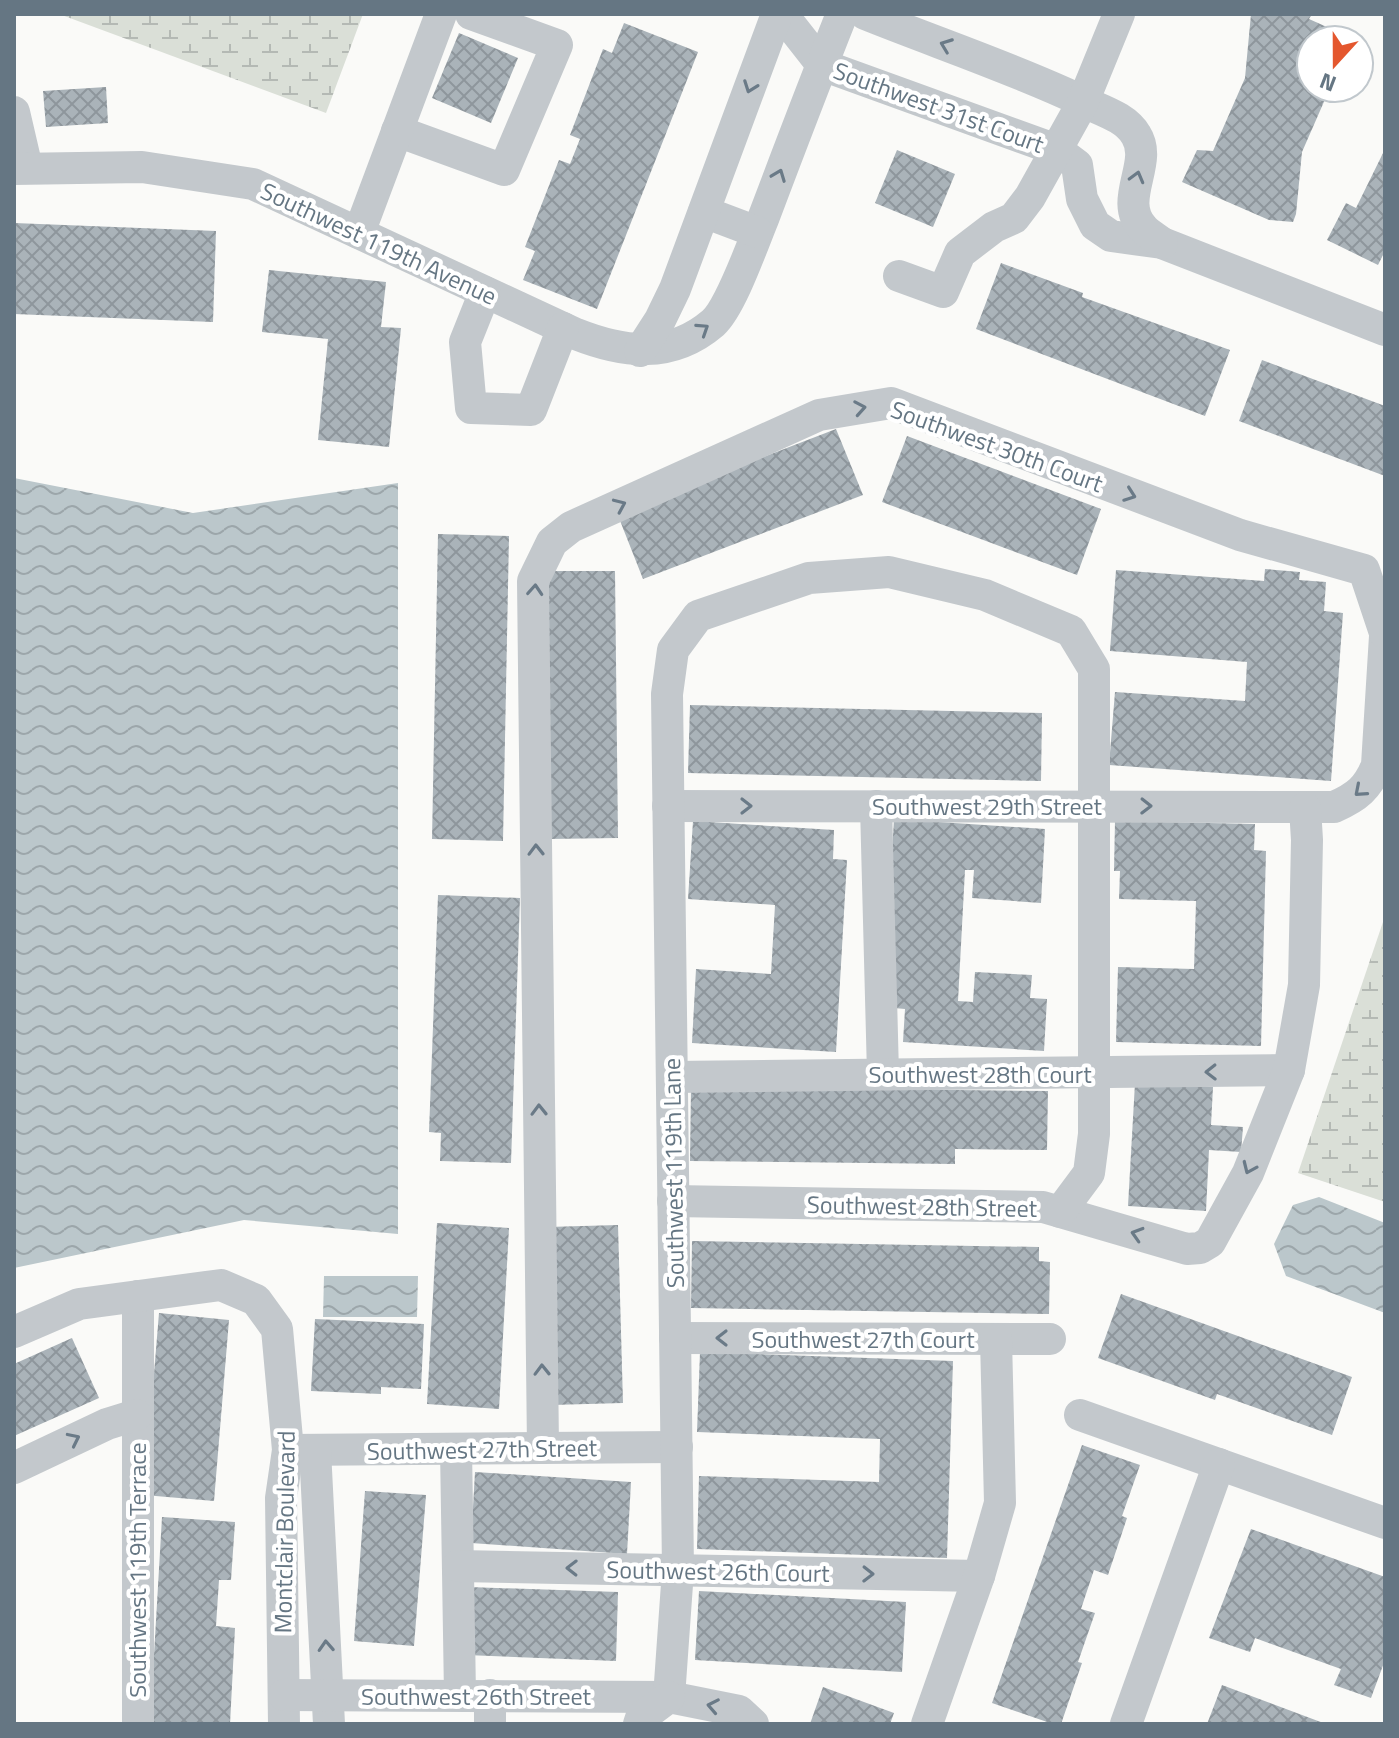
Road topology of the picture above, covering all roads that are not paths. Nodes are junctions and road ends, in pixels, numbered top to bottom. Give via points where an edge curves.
1 (441, 14) edge
2 (471, 14) edge
3 (779, 14) edge
4 (842, 14) edge
5 (865, 14) edge
6 (1119, 14) edge
7 (822, 65) junction
8 (1083, 102) junction
9 (14, 112) edge
10 (397, 131) junction
11 (1057, 150) junction
12 (20, 168) edge
13 (704, 212) junction
14 (757, 232) junction
15 (359, 233) junction
16 (1162, 243) junction
17 (899, 276) dead end
18 (485, 292) junction
19 (563, 328) junction
20 (1385, 330) edge
21 (640, 351) junction
22 (1385, 634) edge
23 (668, 806) junction
24 (876, 806) junction
25 (1094, 806) junction
26 (1305, 808) junction
27 (1289, 1070) junction
28 (1094, 1073) junction
29 (883, 1074) junction
30 (672, 1077) junction
31 (673, 1201) junction
32 (1060, 1212) junction
33 (138, 1296) junction
34 (14, 1332) edge
35 (675, 1338) junction
36 (996, 1339) junction
37 (1050, 1339) dead end
38 (136, 1415) junction
39 (1080, 1415) dead end
40 (677, 1447) junction
41 (543, 1448) junction
42 (456, 1449) junction
43 (302, 1450) junction
44 (1219, 1464) junction
45 (14, 1468) edge
46 (1385, 1523) edge
47 (458, 1566) junction
48 (678, 1570) junction
49 (979, 1576) junction
50 (669, 1697) junction
51 (480, 1705) edge
52 (284, 1709) edge
53 (329, 1709) edge
54 (138, 1724) edge
55 (639, 1724) edge
56 (753, 1724) edge
57 (927, 1724) edge
58 (1126, 1724) edge

1 - 10 street
2 - 10 street via 557,45 504,170
3 - 7 street, Southwest 31st Court
3 -> 13 street
4 - 7 street, Southwest 119th Avenue
8 -> 5 street, Southwest 31st Court
6 - 8 street
7 - 11 street, Southwest 31st Court
14 -> 7 street, Southwest 119th Avenue
8 - 11 street
16 -> 8 street, Southwest 31st Court via 1141,227 1134,211 1141,160 1138,137 1126,122
9 - 12 street
10 - 15 street
11 - 16 street, Southwest 31st Court via 1077,165 1082,199 1095,225 1111,236
11 - 17 street via 1014,218 960,253 943,292
12 - 15 street, Southwest 119th Avenue via 142,167 253,184
13 - 14 street
13 - 21 street via 675,289
21 -> 14 street, Southwest 119th Avenue via 683,342 716,321
15 - 18 street, Southwest 119th Avenue
16 - 20 street, Southwest 31st Court
18 - 19 street, Southwest 119th Avenue
18 - 19 street via 465,342 471,408 531,410
19 - 21 street, Southwest 119th Avenue via 609,347
22 -> 26 street, Southwest 29th Street via 1377,765 1371,782 1356,798 1334,807
41 -> 22 street, Southwest 30th Court via 533,581 552,542 571,527 819,415 891,403 1240,535 1364,570
23 -> 24 street, Southwest 29th Street
23 - 25 street, Southwest 119th Lane via 667,694 673,650 698,616 809,578 889,572 985,595 1071,631 1094,669
23 - 30 street, Southwest 119th Lane
24 - 25 street, Southwest 29th Street
24 - 29 street
25 -> 26 street, Southwest 29th Street
25 - 28 street
26 - 27 street via 1304,985
27 -> 28 street, Southwest 28th Court
27 -> 32 street, Southwest 28th Street via 1248,1173 1210,1242 1187,1249
28 - 29 street, Southwest 28th Court
28 - 32 street via 1089,1173
29 - 30 street, Southwest 28th Court
30 - 31 street, Southwest 119th Lane
31 - 32 street, Southwest 28th Street via 1043,1207
31 - 35 street, Southwest 119th Lane
33 - 34 street via 79,1304
33 - 38 street, Southwest 119th Terrace
33 - 43 street, Montclair Boulevard via 221,1285 256,1300 277,1329
36 -> 35 street, Southwest 27th Court
35 - 40 street, Southwest 119th Lane
36 - 37 street, Southwest 27th Court
36 - 49 street via 1000,1503
45 -> 38 street
38 - 54 street, Southwest 119th Terrace
39 - 44 street
40 - 41 street, Southwest 27th Street
40 - 48 street, Southwest 119th Lane
41 - 42 street, Southwest 27th Street
42 - 43 street, Southwest 27th Street
42 - 47 street
43 - 52 street, Montclair Boulevard via 281,1498
53 -> 43 street, Montclair Boulevard
44 - 46 street
44 - 58 street
48 -> 47 street, Southwest 26th Court
47 - 51 street
48 -> 49 street, Southwest 26th Court
48 - 50 street, Southwest 119th Lane
49 - 57 street
50 - 51 street, Southwest 26th Street
50 - 55 street
56 -> 50 street, Southwest 26th Street via 739,1711
51 - 53 street, Southwest 26th Street
52 - 53 street, Southwest 26th Street

